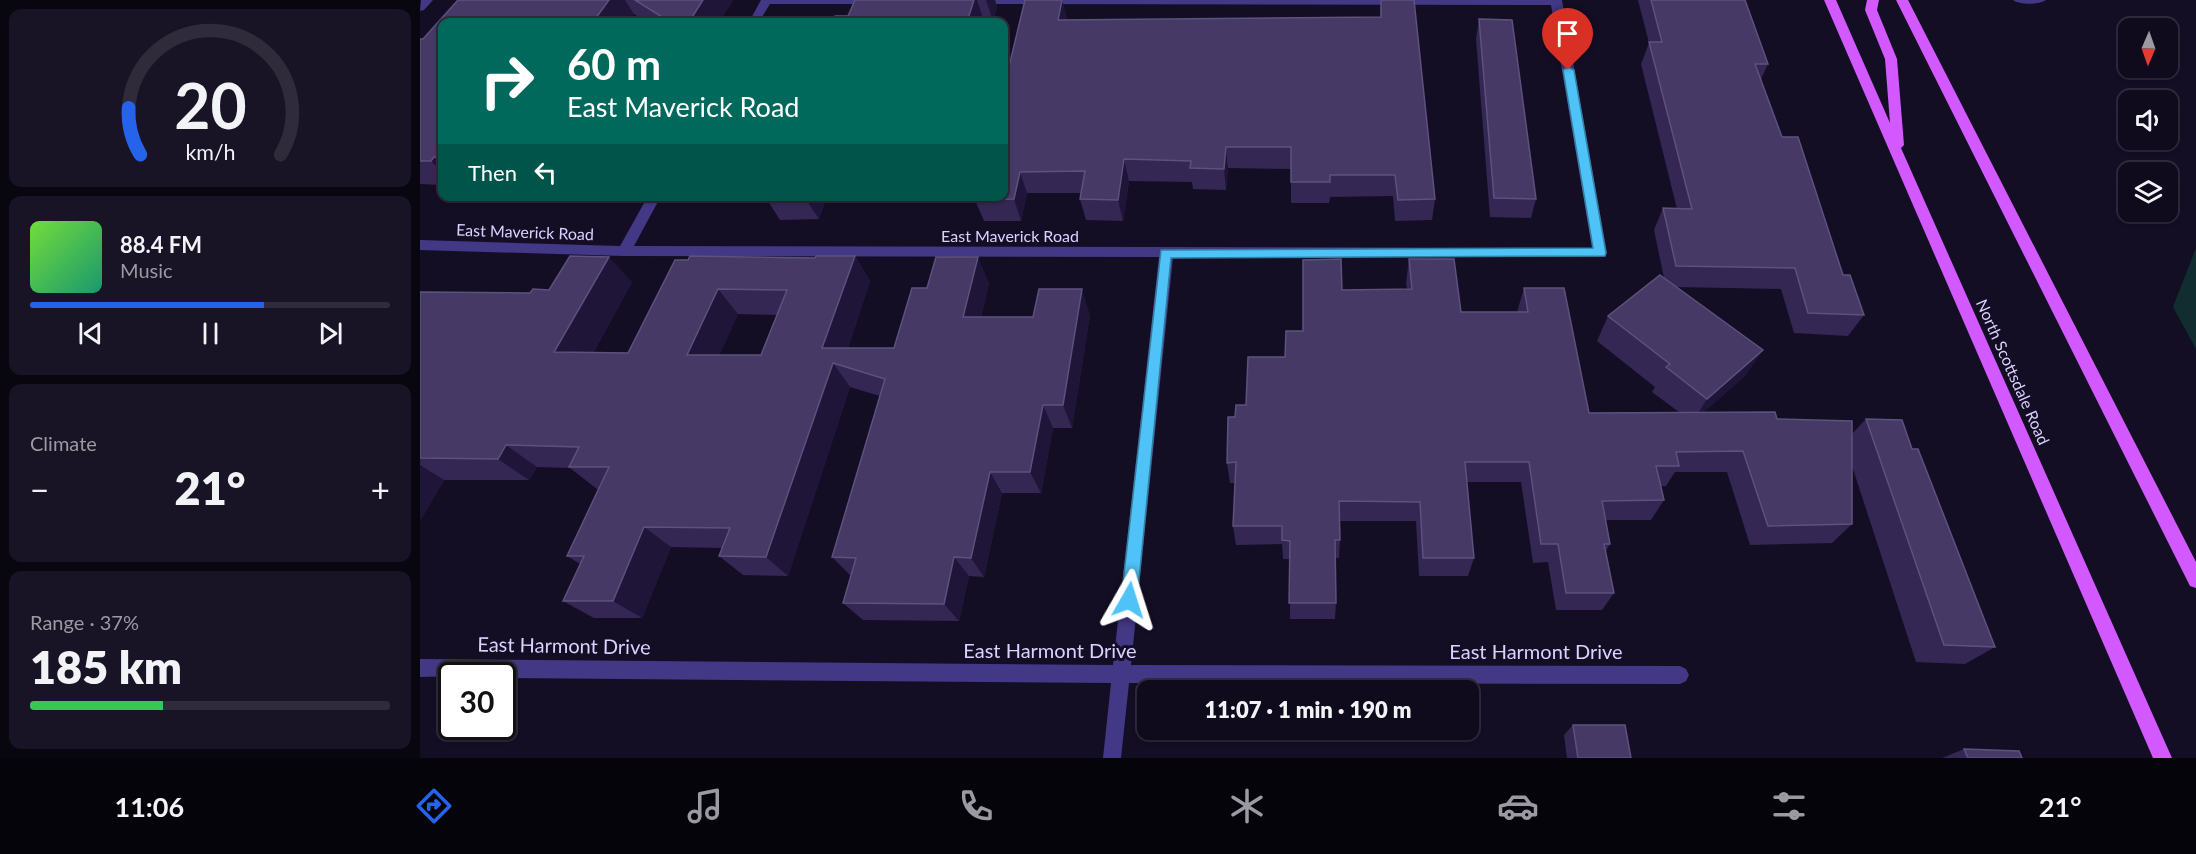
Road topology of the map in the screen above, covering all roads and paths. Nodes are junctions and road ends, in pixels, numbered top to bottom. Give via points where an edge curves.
1 (427, 0) edge
2 (767, 0) edge
3 (1830, 0) edge
4 (1873, 0) edge
5 (1902, 0) edge
6 (2019, 0) edge
7 (2040, 0) edge
8 (883, 1) edge
9 (966, 1) edge
10 (1556, 1) edge
11 (420, 8) edge
12 (756, 18) edge
13 (1899, 156) junction
14 (652, 201) edge
15 (420, 245) edge
16 (624, 251) junction
17 (1166, 254) junction
18 (2196, 580) edge
19 (420, 668) edge
20 (1121, 674) junction
21 (1680, 675) dead end
22 (1112, 758) edge
23 (2163, 758) edge

1 - 11 street
2 - 8 street
2 - 12 street
3 - 13 main road, North Scottsdale Road
4 - 13 main road via 1871,10 1892,59
5 - 18 main road
6 - 7 street
9 - 10 street
10 - 17 street, East Maverick Road via 1600,253
13 - 23 main road, North Scottsdale Road
14 - 16 street
15 - 16 street, East Maverick Road
16 - 17 street, East Maverick Road
17 - 20 street
19 - 20 street, East Harmont Drive
20 - 21 street, East Harmont Drive
20 - 22 street

